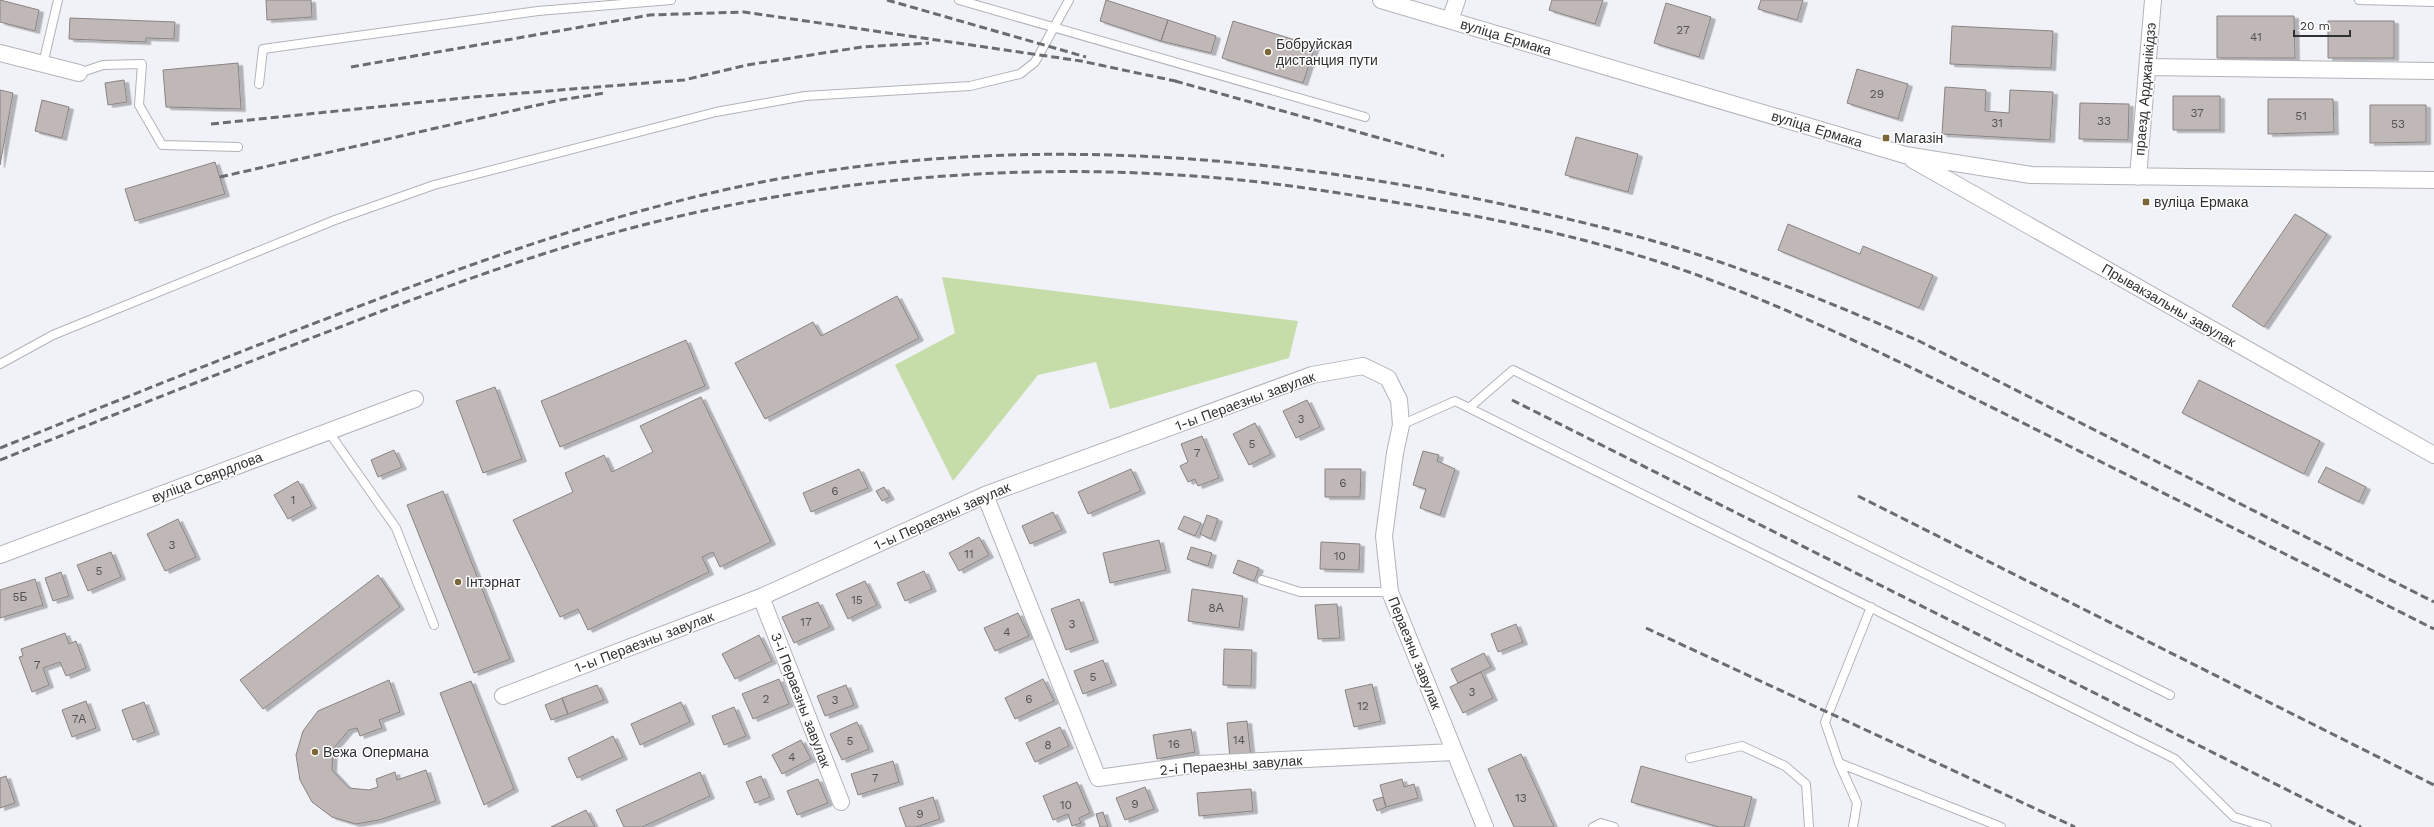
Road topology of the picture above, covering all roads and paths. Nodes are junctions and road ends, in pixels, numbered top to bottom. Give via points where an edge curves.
1 (58, 0) edge
2 (671, 0) edge
3 (959, 0) edge
4 (1069, 0) edge
5 (1381, 0) edge
6 (1457, 0) edge
7 (2153, 0) edge
8 (2359, 0) edge
9 (2434, 2) edge
10 (1450, 20) junction
11 (1054, 29) junction
12 (0, 53) edge
13 (44, 64) junction
14 (2148, 67) junction
15 (2434, 71) edge
16 (79, 73) joint
17 (259, 84) dead end
18 (1365, 118) dead end
19 (238, 147) dead end
20 (1905, 155) junction
21 (2138, 177) junction
22 (2434, 180) edge
23 (0, 364) edge
24 (1388, 378) joint
25 (415, 399) dead end
26 (1469, 408) junction
27 (1401, 425) junction
28 (328, 432) junction
29 (2434, 455) edge
30 (985, 495) junction
31 (0, 555) edge
32 (1262, 580) dead end
33 (1390, 592) junction
34 (761, 597) junction
35 (1871, 607) junction
36 (434, 625) dead end
37 (2170, 695) dead end
38 (503, 696) dead end
39 (1454, 752) junction
40 (1690, 758) dead end
41 (1839, 763) junction
42 (841, 802) dead end
43 (1485, 827) edge
44 (1593, 827) edge
45 (1614, 827) edge
46 (1809, 827) edge
47 (1854, 827) edge
48 (2001, 827) edge
49 (2267, 827) edge

1 - 13 lane
2 - 17 lane via 538,11 263,49
3 - 11 lane
4 - 11 lane
5 - 10 street, вуліца Ермака
6 - 10 street, вуліца Ермака
7 - 14 street, праезд Арджанікідзэ
8 - 9 lane
10 - 20 street, вуліца Ермака
11 - 18 lane
11 - 23 lane via 1035,62 1020,74 996,82 970,86 805,96 724,110 434,185 336,220 60,332
12 - 13 street
13 - 16 street
14 - 15 street
14 - 21 street, праезд Арджанікідзэ
16 - 19 lane via 103,65 142,64 139,105 162,145
20 - 21 street, вуліца Ермака via 2031,175
20 - 29 street, Прывакзальны завулак
21 - 22 street, вуліца Ермака
24 - 27 street, Пераезны завулак via 1399,400
24 - 30 street, 1-ы Пераезны завулак via 1363,366 1312,375
25 - 28 street, вуліца Свярдлова
26 - 27 lane via 1455,401
26 - 35 lane
26 - 37 lane via 1513,370
27 - 33 street, Пераезны завулак via 1384,536
28 - 31 street, вуліца Свярдлова
28 - 36 lane via 396,528
30 - 34 street, 1-ы Пераезны завулак
30 - 39 street, 2-і Пераезны завулак via 1098,778 1198,764
32 - 33 lane via 1300,592
33 - 39 street, Пераезны завулак
34 - 38 street, 1-ы Пераезны завулак
34 - 42 street, 3-і Пераезны завулак
35 - 41 lane via 1825,722
35 - 49 lane via 2175,759 2234,817
39 - 43 street, Пераезны завулак
40 - 46 lane via 1742,746 1785,766 1806,784
41 - 47 lane via 1857,803
41 - 48 lane
44 - 45 lane via 1601,823

